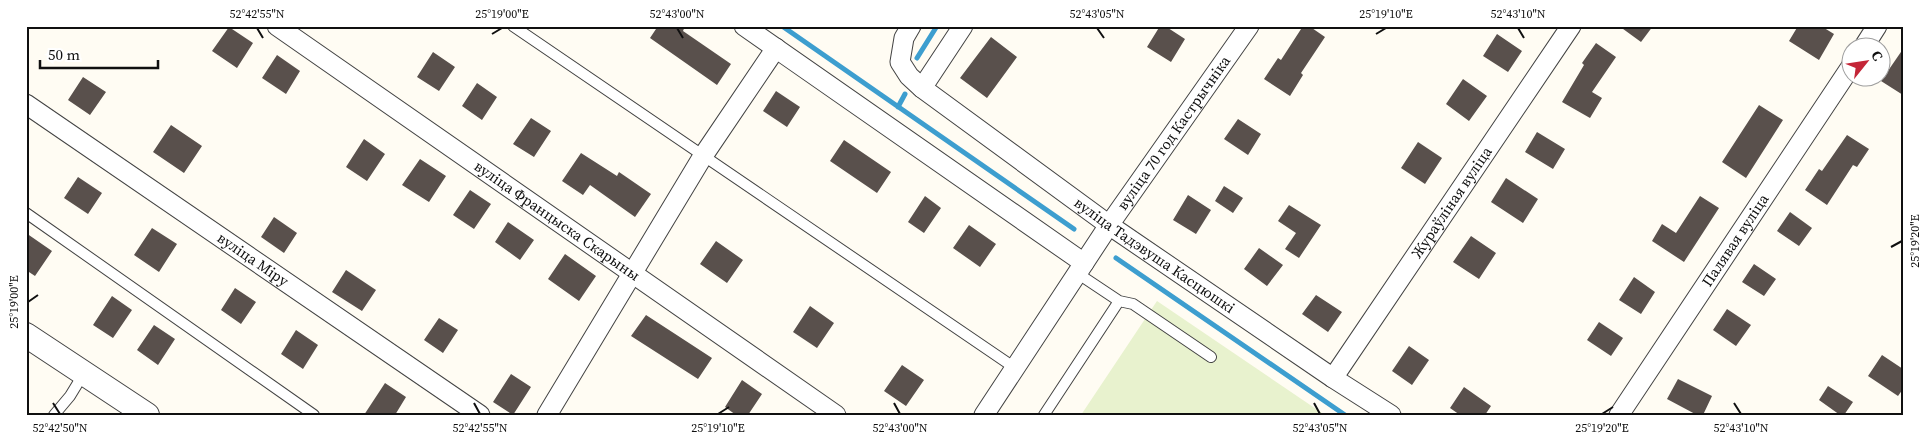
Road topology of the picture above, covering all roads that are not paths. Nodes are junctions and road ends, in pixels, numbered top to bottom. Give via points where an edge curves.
1 (277, 26) edge
2 (513, 26) edge
3 (744, 26) edge
4 (912, 26) edge
5 (963, 26) edge
6 (1249, 26) edge
7 (1571, 26) edge
8 (1878, 26) edge
9 (1870, 38) edge
10 (776, 48) junction
11 (1842, 80) edge
12 (922, 88) junction
13 (26, 104) edge
14 (702, 156) junction
15 (26, 213) edge
16 (1109, 226) junction
17 (1081, 268) junction
18 (632, 273) junction
19 (1118, 301) junction
20 (26, 335) edge
21 (1211, 357) dead end
22 (1015, 368) junction
23 (84, 373) junction
24 (1333, 378) junction
25 (54, 415) edge
26 (147, 415) edge
27 (314, 415) edge
28 (480, 415) edge
29 (547, 415) edge
30 (836, 415) edge
31 (984, 415) edge
32 (1044, 415) edge
33 (1391, 415) edge
34 (1619, 415) edge

1 - 18 street, вуліца Францыска Скарыны
2 - 14 lane
3 - 10 street
4 - 12 street, вуліца Тадэвуша Касцюшкі via 904,38 900,62
5 - 12 street
6 - 16 street, вуліца 70 год Кастрычніка
7 - 24 street, Жураўліная вуліца
8 - 9 street
10 - 14 street
10 - 17 street
11 - 34 street, Палявая вуліца
12 - 16 street, вуліца Тадэвуша Касцюшкі
13 - 28 street, вуліца Міру
14 - 18 street
14 - 22 lane
15 - 27 lane
16 - 17 street, вуліца 70 год Кастрычніка
16 - 24 street, вуліца Тадэвуша Касцюшкі
17 - 19 lane
17 - 22 street, вуліца 70 год Кастрычніка
18 - 29 street
18 - 30 street, вуліца Францыска Скарыны
19 - 21 lane via 1133,304
19 - 32 lane
20 - 23 street
22 - 31 street, вуліца 70 год Кастрычніка
23 - 25 lane
23 - 26 street
24 - 33 street, вуліца Тадэвуша Касцюшкі

